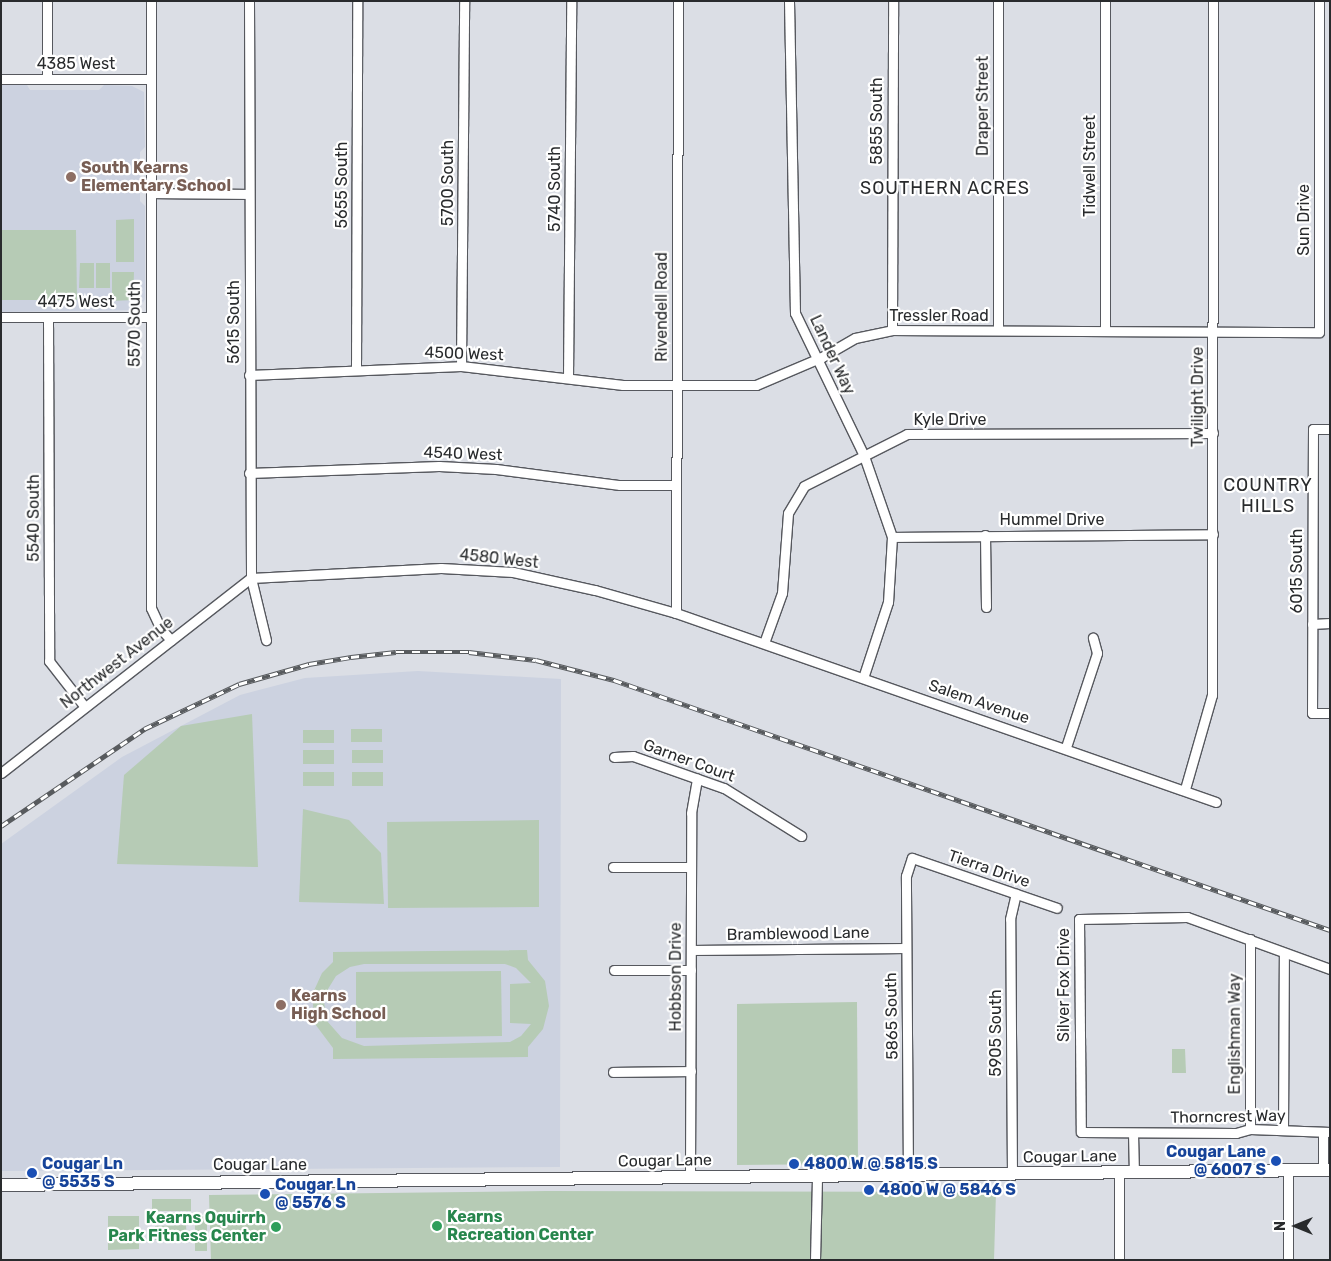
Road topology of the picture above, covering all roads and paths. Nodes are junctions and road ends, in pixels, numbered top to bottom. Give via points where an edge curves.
1 (47, 1) edge
2 (151, 1) edge
3 (249, 1) edge
4 (357, 1) edge
5 (464, 1) edge
6 (571, 1) edge
7 (678, 1) edge
8 (789, 1) edge
9 (893, 1) edge
10 (998, 1) edge
11 (1105, 1) edge
12 (1214, 1) edge
13 (1319, 1) edge
14 (1, 79) edge
15 (47, 79) junction
16 (151, 79) junction
17 (150, 194) junction
18 (249, 194) junction
19 (1, 317) edge
20 (48, 317) junction
21 (150, 317) junction
22 (892, 330) junction
23 (998, 330) junction
24 (1105, 331) junction
25 (1213, 331) junction
26 (816, 360) junction
27 (461, 366) junction
28 (356, 369) junction
29 (250, 375) junction
30 (568, 377) junction
31 (677, 386) junction
32 (1330, 429) edge
33 (1213, 434) junction
34 (864, 456) junction
35 (249, 473) junction
36 (676, 485) junction
37 (1213, 534) junction
38 (985, 535) junction
39 (892, 537) junction
40 (251, 578) junction
41 (986, 607) dead end
42 (676, 613) junction
43 (1330, 623) edge
44 (1312, 624) junction
45 (1093, 638) dead end
46 (171, 640) junction
47 (266, 640) dead end
48 (764, 644) junction
49 (864, 678) junction
50 (85, 707) junction
51 (1330, 713) edge
52 (1066, 747) junction
53 (614, 757) dead end
54 (2, 770) edge
55 (697, 778) junction
56 (1184, 789) junction
57 (1216, 802) dead end
58 (801, 836) dead end
59 (912, 858) joint
60 (613, 867) dead end
61 (691, 867) junction
62 (1016, 894) junction
63 (1057, 908) dead end
64 (1250, 939) junction
65 (906, 948) junction
66 (691, 950) junction
67 (1284, 953) junction
68 (1330, 969) edge
69 (614, 970) dead end
70 (691, 970) junction
71 (691, 1071) junction
72 (613, 1072) dead end
73 (1250, 1129) junction
74 (1283, 1129) junction
75 (1081, 1132) joint
76 (1326, 1132) edge
77 (1133, 1133) junction
78 (1326, 1170) edge
79 (1288, 1171) junction
80 (1120, 1173) junction
81 (1134, 1173) junction
82 (1012, 1174) junction
83 (908, 1175) junction
84 (817, 1176) junction
85 (690, 1177) junction
86 (1, 1185) edge
87 (815, 1260) edge
88 (1120, 1260) edge
89 (1288, 1260) edge

1 - 15 street
2 - 16 street, 5570 South
3 - 18 street, 5615 South
4 - 28 street, 5655 South
5 - 27 street, 5700 South
6 - 30 street, 5740 South
7 - 31 street, Rivendell Road
8 - 26 street, Lander Way via 792,290 795,313
9 - 22 street, 5855 South
10 - 23 street, Draper Street
11 - 24 street, Tidwell Street
12 - 25 street, Twilight Drive
13 - 25 street, Sun Drive via 1319,332
14 - 15 street, 4385 West
15 - 16 street, 4385 West
16 - 17 street, 5570 South
17 - 18 street
17 - 21 street, 5570 South
18 - 29 street, 5615 South
19 - 20 street, 4475 West
20 - 21 street, 4475 West
20 - 50 street, 5540 South via 49,661
21 - 46 street, 5570 South via 151,608 161,629
22 - 23 street, Tressler Road
22 - 26 street, Tressler Road via 855,338
23 - 24 street, Tressler Road
24 - 25 street, Tressler Road
25 - 33 street, Twilight Drive
26 - 31 street, Tressler Road via 756,385
26 - 34 street, Lander Way
27 - 28 street, 4500 West
27 - 30 street, 4500 West
28 - 29 street, 4500 West
29 - 35 street, 5615 South
30 - 31 street, 4500 West via 623,385
31 - 36 street, Rivendell Road
32 - 44 street, 6015 South via 1313,430
33 - 34 street, Kyle Drive via 907,434
33 - 37 street, Twilight Drive
34 - 39 street, Lander Way
34 - 48 street, Kyle Drive via 816,478 804,486 793,502 788,514 782,593
35 - 36 street, 4540 West via 439,466 496,469 620,485
35 - 40 street, 5615 South
36 - 42 street, Rivendell Road
37 - 38 street, Hummel Drive
37 - 56 street, Twilight Drive via 1212,695
38 - 39 street, Hummel Drive
38 - 41 street
39 - 49 street, Lander Way via 888,602
40 - 42 street, 4580 West via 442,568 513,572 595,590
40 - 46 street, Northwest Avenue
40 - 47 street, 5615 South
42 - 48 street, 4580 West
43 - 44 street
44 - 51 street, 6015 South via 1312,713
45 - 52 street via 1097,653
46 - 50 street, Northwest Avenue
48 - 49 street, Salem Avenue
49 - 52 street, Salem Avenue
50 - 54 street, Northwest Avenue
52 - 56 street, Salem Avenue
53 - 55 street, Garner Court via 632,756
55 - 58 street, Garner Court via 734,793
55 - 61 street, Hobbson Drive via 692,798
56 - 57 street, Salem Avenue
59 - 62 street, Tierra Drive
59 - 65 street, 5865 South via 906,876
60 - 61 street
61 - 66 street, Hobbson Drive
62 - 63 street, Tierra Drive
62 - 82 street, 5905 South via 1010,919
64 - 67 street, Silver Fox Drive
64 - 73 street, Englishman Way
64 - 75 street, Silver Fox Drive via 1187,917 1079,919
65 - 66 street, Bramblewood Lane
65 - 83 street, 5865 South
66 - 70 street, Hobbson Drive
67 - 68 street, Silver Fox Drive
67 - 74 street
69 - 70 street
70 - 71 street, Hobbson Drive
71 - 72 street
71 - 85 street, Hobbson Drive
73 - 74 street, Thorncrest Way
73 - 77 street, Thorncrest Way via 1236,1133
74 - 76 street, Thorncrest Way
75 - 77 street, Thorncrest Way
76 - 78 street, Thorncrest Way
77 - 81 street
78 - 79 main road, Cougar Lane
79 - 81 main road, Cougar Lane
79 - 89 street
80 - 81 main road, Cougar Lane
80 - 82 main road, Cougar Lane
80 - 88 street
82 - 83 main road, Cougar Lane
83 - 84 main road, Cougar Lane
84 - 85 main road, Cougar Lane
84 - 87 street
85 - 86 main road, Cougar Lane

